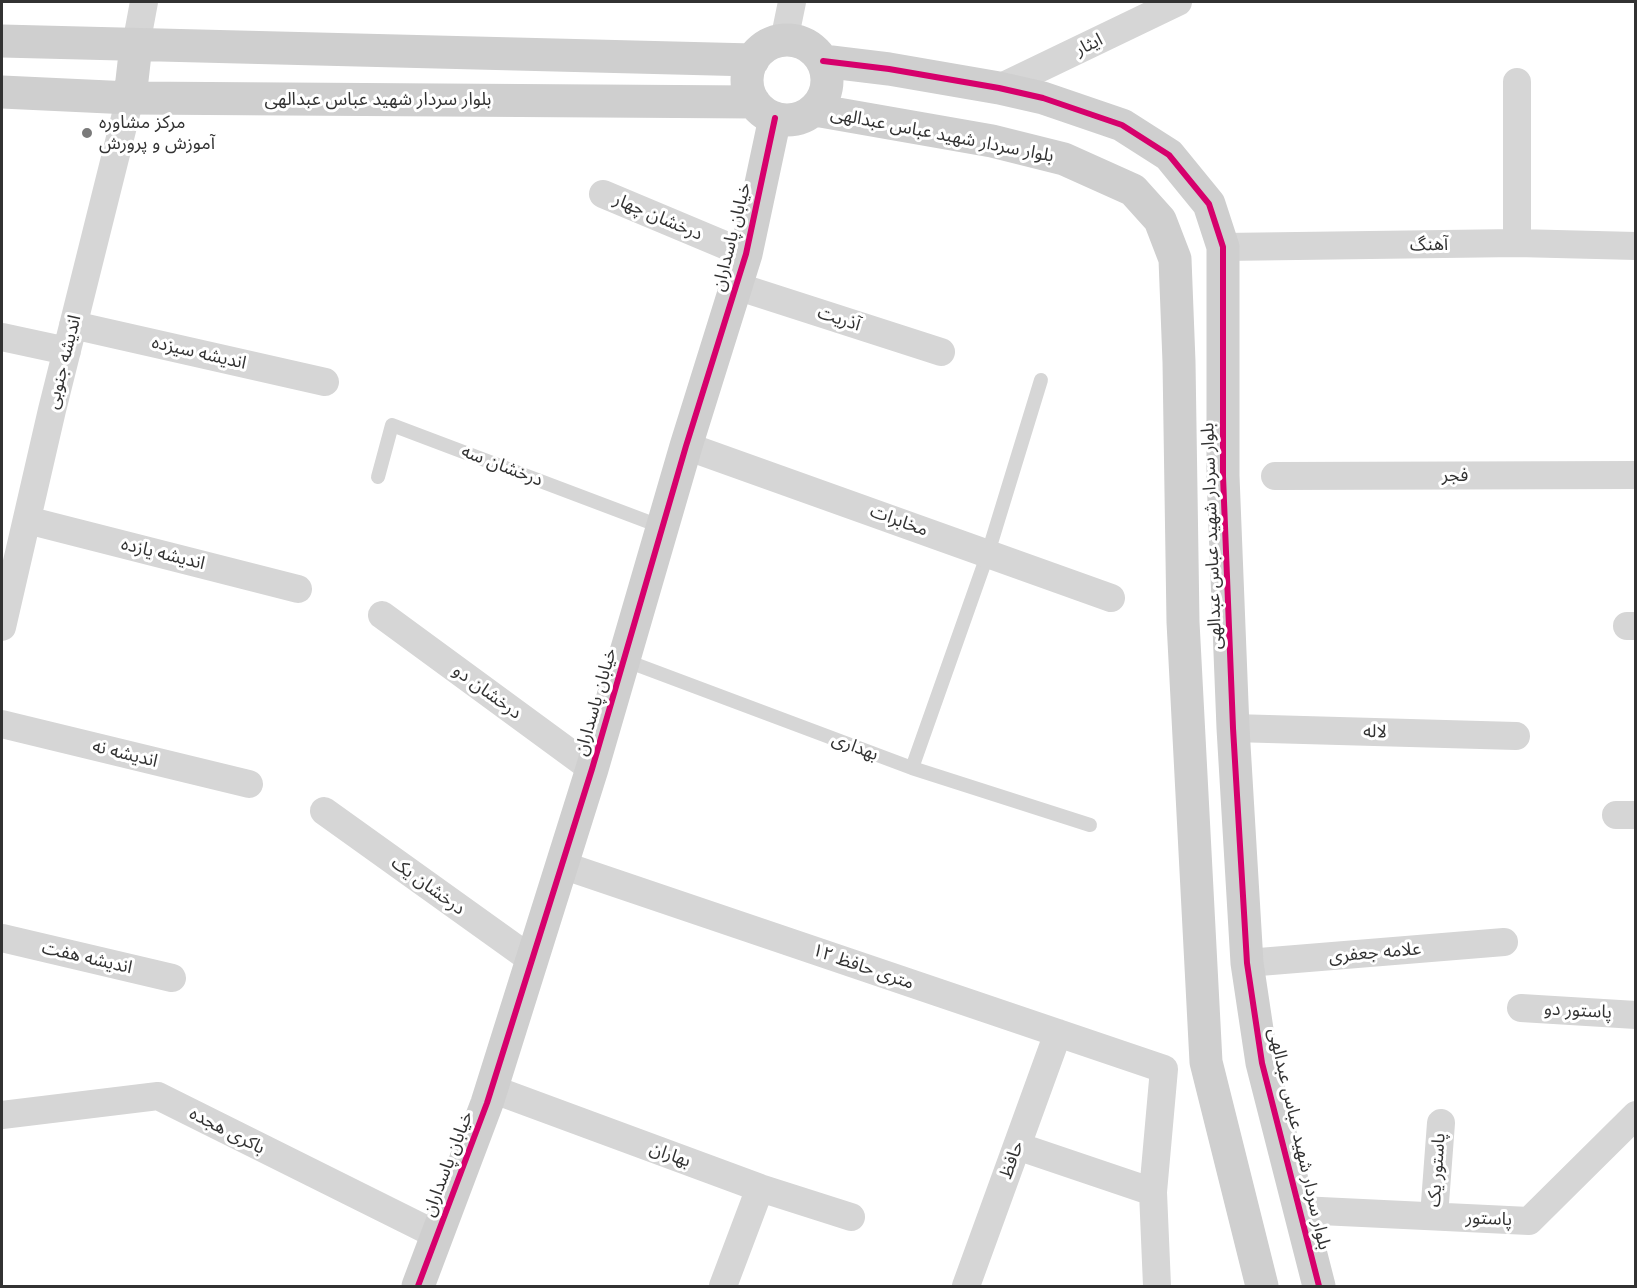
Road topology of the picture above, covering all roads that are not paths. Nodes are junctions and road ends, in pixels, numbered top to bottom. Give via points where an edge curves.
1 (144, 2) edge
2 (792, 2) edge
3 (1178, 2) edge
4 (784, 40) junction
5 (2, 41) edge
6 (136, 45) junction
7 (753, 60) junction
8 (823, 61) junction
9 (1517, 82) dead end
10 (999, 88) junction
11 (2, 92) edge
12 (130, 98) junction
13 (764, 110) junction
14 (815, 110) junction
15 (603, 194) dead end
16 (1517, 243) junction
17 (1635, 246) edge
18 (1223, 247) junction
19 (746, 254) junction
20 (736, 286) junction
21 (2, 337) edge
22 (70, 338) junction
23 (941, 352) dead end
24 (1041, 380) dead end
25 (325, 382) dead end
26 (686, 446) junction
27 (1635, 475) edge
28 (1275, 476) dead end
29 (378, 477) dead end
30 (27, 519) junction
31 (662, 527) junction
32 (11, 546) edge
33 (987, 553) junction
34 (298, 589) dead end
35 (1111, 598) dead end
36 (382, 615) dead end
37 (2, 627) edge
38 (624, 660) junction
39 (2, 724) edge
40 (1233, 728) junction
41 (1516, 736) dead end
42 (912, 768) junction
43 (592, 769) junction
44 (249, 784) dead end
45 (324, 811) dead end
46 (1090, 825) dead end
47 (562, 865) junction
48 (2, 938) edge
49 (1504, 942) dead end
50 (532, 960) junction
51 (1247, 963) junction
52 (172, 978) dead end
53 (1521, 1008) dead end
54 (1635, 1014) edge
55 (1058, 1033) junction
56 (492, 1089) junction
57 (2, 1115) edge
58 (1635, 1116) edge
59 (1441, 1123) dead end
60 (1017, 1146) junction
61 (760, 1188) junction
62 (1153, 1192) junction
63 (1300, 1210) junction
64 (1434, 1216) junction
65 (850, 1217) dead end
66 (437, 1235) junction
67 (421, 1286) edge
68 (723, 1287) edge
69 (966, 1287) edge
70 (1157, 1287) edge
71 (1262, 1287) edge
72 (1319, 1287) edge

1 - 6 street
2 - 4 street
3 - 10 street, ایثار
4 - 7 street via 761,50
4 - 8 street via 812,49
5 - 6 street
6 - 7 street
6 - 12 street
7 - 13 street via 747,74 748,88
8 - 10 street, بلوار سردار شهید عباس عبدالهی
8 - 14 street via 828,78 825,95
9 - 16 street
10 - 18 street, بلوار سردار شهید عباس عبدالهی via 1043,98 1122,125 1169,155 1209,204
11 - 12 street, بلوار سردار شهید عباس عبدالهی
12 - 13 street, بلوار سردار شهید عباس عبدالهی
12 - 22 street, اندیشه جنوبی
13 - 14 street via 789,121
13 - 19 street, خیابان پاسداران
14 - 71 street, بلوار سردار شهید عباس عبدالهی via 992,141 1064,159 1133,190 1160,220 1175,259 1183,622 1206,1062
15 - 19 street, درخشان چهار
16 - 17 street, آهنگ
16 - 18 street, آهنگ
18 - 40 street, بلوار سردار شهید عباس عبدالهی via 1222,476
19 - 20 street, خیابان پاسداران
20 - 23 street, آذریت
20 - 26 street, خیابان پاسداران
21 - 22 street, اندیشه سیزده
22 - 25 street, اندیشه سیزده
22 - 30 street, اندیشه جنوبی
24 - 33 lane
26 - 31 street, خیابان پاسداران
26 - 33 street, مخابرات
27 - 28 street, فجر
29 - 31 lane, درخشان سه via 392,424
30 - 32 street, اندیشه جنوبی
30 - 34 street, اندیشه یازده
31 - 38 street, خیابان پاسداران
32 - 37 street, اندیشه جنوبی
33 - 35 street, مخابرات
33 - 42 lane
36 - 43 street, درخشان دو
38 - 42 lane, بهداری
38 - 43 street, خیابان پاسداران
39 - 44 street, اندیشه نه
40 - 41 street, لاله
40 - 51 street, بلوار سردار شهید عباس عبدالهی
42 - 46 lane, بهداری
43 - 47 street, خیابان پاسداران
45 - 50 street, درخشان یک
47 - 50 street, خیابان پاسداران
47 - 55 street, ۱۲ متری حافظ
48 - 52 street, اندیشه هفت
49 - 51 street, علامه جعفری
50 - 56 street, خیابان پاسداران
51 - 63 street, بلوار سردار شهید عباس عبدالهی via 1262,1063
53 - 54 street, پاستور دو
55 - 60 street, حافظ
55 - 62 street, ۱۲ متری حافظ via 1164,1069
56 - 61 street, بهاران
56 - 66 street, خیابان پاسداران
57 - 66 street, باکری هجده via 158,1096
58 - 64 street, پاستور via 1529,1221
59 - 64 street, پاستور یک
60 - 62 street
60 - 69 street, حافظ
61 - 65 street, بهاران
61 - 68 street
62 - 70 street
63 - 64 street, پاستور
63 - 72 street, بلوار سردار شهید عباس عبدالهی
66 - 67 street, خیابان پاسداران

